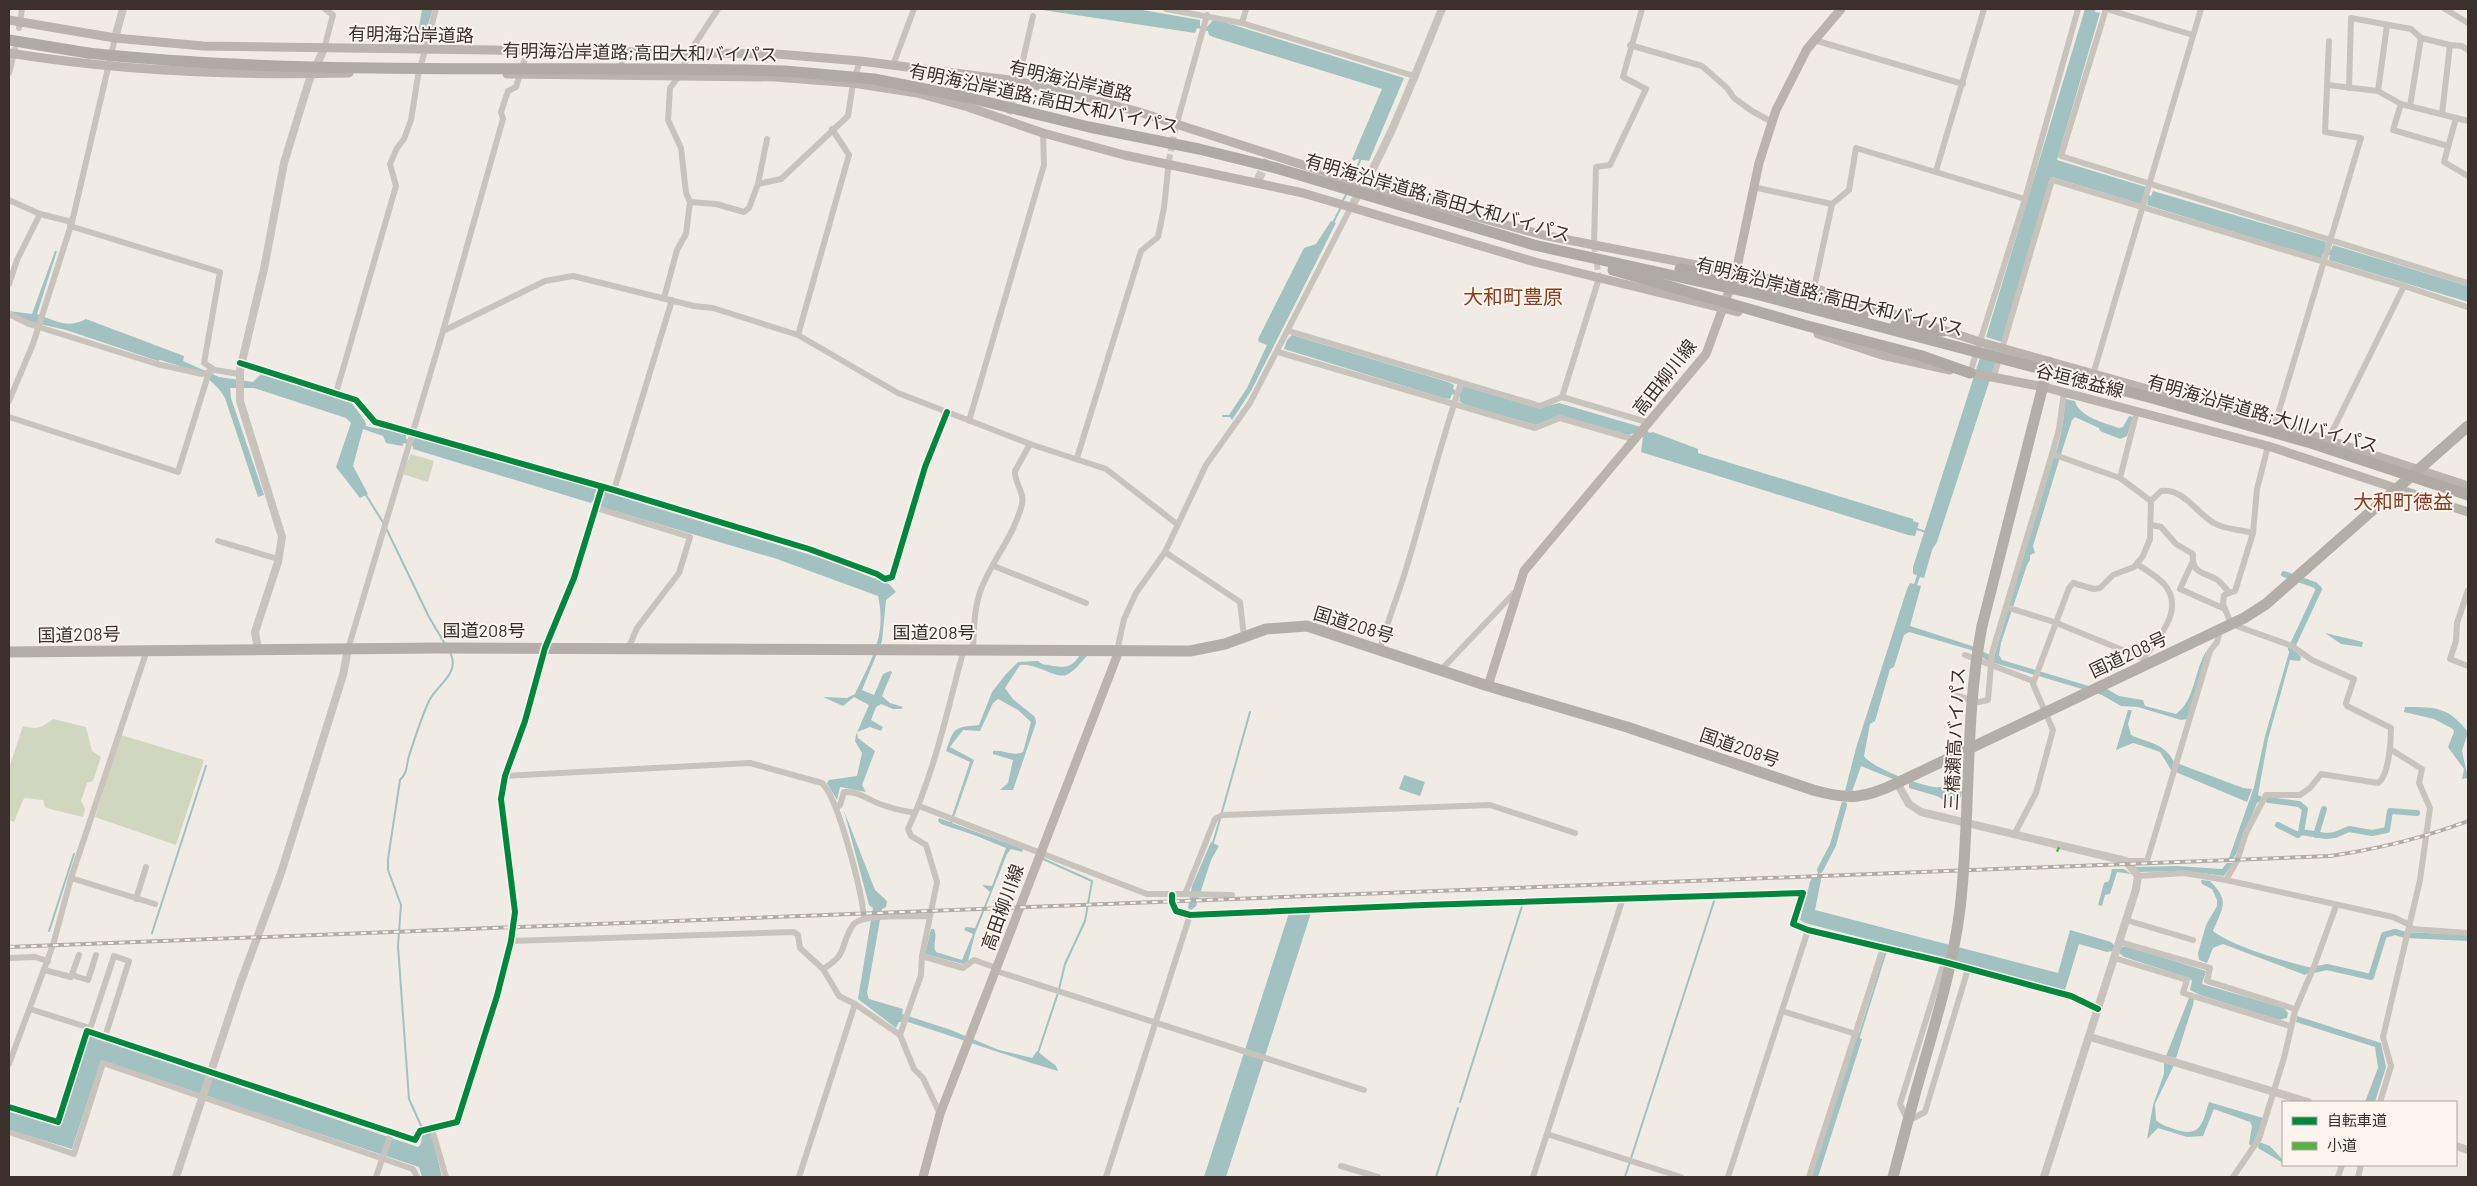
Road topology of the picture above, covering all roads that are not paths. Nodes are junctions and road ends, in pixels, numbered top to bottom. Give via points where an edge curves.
1 (22, 9) edge
2 (122, 9) edge
3 (325, 9) edge
4 (436, 9) edge
5 (718, 9) edge
6 (914, 9) edge
7 (1166, 9) edge
8 (1246, 9) edge
9 (1442, 9) edge
10 (1642, 9) edge
11 (1841, 9) edge
12 (1984, 9) edge
13 (2078, 9) edge
14 (2201, 9) edge
15 (2445, 9) edge
16 (1034, 16) dead end
17 (1207, 16) junction
18 (9, 20) edge
19 (1242, 23) junction
20 (2468, 23) edge
21 (20, 25) junction
22 (2387, 25) junction
23 (2193, 35) junction
24 (115, 38) junction
25 (2422, 38) junction
26 (1814, 40) junction
27 (2329, 41) dead end
28 (1630, 44) junction
29 (2450, 45) junction
30 (11, 46) edge
31 (204, 46) junction
32 (324, 49) junction
33 (2468, 50) edge
34 (424, 51) junction
35 (527, 52) junction
36 (621, 52) junction
37 (689, 53) junction
38 (860, 61) junction
39 (107, 64) junction
40 (893, 65) junction
41 (204, 72) junction
42 (9, 73) edge
43 (312, 74) junction
44 (420, 74) junction
45 (519, 74) junction
46 (622, 76) junction
47 (679, 76) junction
48 (1414, 76) junction
49 (853, 83) junction
50 (1018, 84) junction
51 (1963, 84) junction
52 (2328, 85) junction
53 (2349, 88) junction
54 (2378, 91) junction
55 (2400, 104) junction
56 (2410, 106) junction
57 (2442, 114) junction
58 (2456, 118) junction
59 (2468, 121) edge
60 (1772, 122) junction
61 (1176, 127) junction
62 (832, 129) junction
63 (1043, 133) junction
64 (767, 139) dead end
65 (2448, 146) junction
66 (1169, 163) junction
67 (1936, 171) junction
68 (2468, 176) edge
69 (2149, 183) junction
70 (758, 184) junction
71 (1365, 185) junction
72 (1753, 188) junction
73 (2025, 199) junction
74 (9, 200) edge
75 (690, 202) junction
76 (1832, 204) junction
77 (1351, 207) junction
78 (2142, 207) junction
79 (40, 214) junction
80 (71, 224) junction
81 (2330, 241) junction
82 (1534, 245) junction
83 (1594, 246) junction
84 (2324, 263) junction
85 (1736, 272) junction
86 (1599, 278) junction
87 (9, 281) edge
88 (2468, 283) edge
89 (2404, 286) junction
90 (1814, 288) junction
91 (664, 298) junction
92 (672, 300) junction
93 (2468, 307) edge
94 (1724, 308) junction
95 (9, 314) edge
96 (39, 327) junction
97 (443, 331) junction
98 (1289, 331) junction
99 (1943, 331) junction
100 (798, 335) junction
101 (1980, 342) junction
102 (2002, 348) junction
103 (1278, 352) junction
104 (240, 363) junction
105 (2047, 366) junction
106 (2094, 368) dead end
107 (212, 371) junction
108 (1970, 373) junction
109 (239, 374) junction
110 (1994, 376) junction
111 (1461, 383) junction
112 (2044, 387) junction
113 (2064, 392) junction
114 (336, 393) junction
115 (1562, 397) junction
116 (9, 401) edge
117 (1454, 403) junction
118 (2137, 411) junction
119 (947, 412) junction
120 (9, 418) edge
121 (969, 421) junction
122 (2275, 424) junction
123 (2468, 426) edge
124 (412, 431) junction
125 (1642, 432) junction
126 (2328, 440) junction
127 (1030, 444) junction
128 (2268, 446) junction
129 (2052, 454) junction
130 (1077, 458) junction
131 (2315, 461) junction
132 (2421, 469) junction
133 (2120, 478) junction
134 (2468, 486) edge
135 (602, 487) junction
136 (2397, 487) junction
137 (614, 490) junction
138 (2468, 495) edge
139 (2151, 501) junction
140 (596, 508) junction
141 (2468, 512) edge
142 (1177, 524) junction
143 (2150, 525) junction
144 (2253, 533) junction
145 (218, 540) dead end
146 (1165, 552) junction
147 (278, 559) junction
148 (2192, 562) junction
149 (2137, 564) junction
150 (994, 566) junction
151 (1518, 589) junction
152 (2180, 589) junction
153 (2468, 590) edge
154 (2228, 591) junction
155 (2171, 597) junction
156 (1086, 603) dead end
157 (2006, 607) junction
158 (2226, 609) junction
159 (2054, 622) junction
160 (2232, 624) junction
161 (2220, 630) junction
162 (1244, 636) junction
163 (1374, 647) junction
164 (348, 648) junction
165 (545, 648) junction
166 (258, 649) junction
167 (628, 649) junction
168 (968, 649) junction
169 (147, 650) junction
170 (1117, 651) junction
171 (9, 652) edge
172 (1964, 656) dead end
173 (2148, 660) junction
174 (1991, 663) junction
175 (2468, 666) edge
176 (1440, 671) junction
177 (2033, 681) junction
178 (1488, 686) junction
179 (1954, 695) dead end
180 (2044, 713) junction
181 (2390, 749) junction
182 (505, 776) junction
183 (1897, 784) junction
184 (918, 806) junction
185 (836, 808) junction
186 (915, 814) junction
187 (2014, 832) junction
188 (1575, 833) dead end
189 (1039, 853) junction
190 (2126, 861) junction
191 (146, 867) dead end
192 (2138, 876) junction
193 (72, 878) junction
194 (2226, 880) junction
195 (1185, 894) junction
196 (1172, 895) junction
197 (1232, 895) dead end
198 (1623, 898) junction
199 (136, 899) junction
200 (155, 904) dead end
201 (2336, 906) junction
202 (1190, 915) junction
203 (929, 916) junction
204 (864, 918) junction
205 (2126, 920) junction
206 (2408, 924) junction
207 (1808, 930) junction
208 (2468, 933) edge
209 (2193, 940) dead end
210 (511, 941) junction
211 (2119, 942) junction
212 (1883, 948) junction
213 (79, 955) dead end
214 (96, 955) dead end
215 (922, 956) junction
216 (2115, 956) junction
217 (9, 958) edge
218 (48, 961) junction
219 (1944, 962) junction
220 (823, 969) junction
221 (996, 969) junction
222 (1968, 969) junction
223 (44, 970) junction
224 (72, 975) junction
225 (855, 1004) junction
226 (2295, 1008) junction
227 (30, 1009) junction
228 (2098, 1009) junction
229 (1782, 1011) junction
230 (1156, 1022) junction
231 (2290, 1025) junction
232 (90, 1030) junction
233 (1856, 1034) junction
234 (900, 1035) junction
235 (105, 1037) junction
236 (2090, 1037) junction
237 (9, 1064) edge
238 (210, 1073) junction
239 (1364, 1090) dead end
240 (2274, 1092) junction
241 (202, 1097) junction
242 (2305, 1101) edge
243 (2380, 1101) edge
244 (9, 1106) edge
245 (940, 1114) junction
246 (1908, 1120) junction
247 (432, 1129) junction
248 (9, 1132) edge
249 (391, 1133) junction
250 (1547, 1134) junction
251 (382, 1158) junction
252 (1341, 1166) dead end
253 (176, 1177) edge
254 (376, 1177) edge
255 (417, 1177) edge
256 (446, 1177) edge
257 (799, 1177) edge
258 (923, 1177) edge
259 (1106, 1177) edge
260 (1378, 1177) edge
261 (1533, 1177) edge
262 (1681, 1177) edge
263 (1728, 1177) edge
264 (1809, 1177) edge
265 (1887, 1177) edge
266 (1893, 1177) edge
267 (2044, 1177) edge
268 (2233, 1177) edge

1 - 21 street
2 - 24 street
3 - 32 street via 333,15
4 - 34 street
5 - 37 street
6 - 40 street
7 - 17 street
8 - 19 street
9 - 48 street
10 - 28 street
11 - 26 main road, 高田柳川線
12 - 51 street
13 - 73 street
14 - 23 street
15 - 20 street
16 - 50 street
17 - 19 street
17 - 61 street
18 - 21 main road, 有明海沿岸道路
19 - 48 street
21 - 24 main road, 有明海沿岸道路
22 - 25 street via 2411,29
22 - 53 street via 2351,18
22 - 54 street
23 - 69 street
23 - 69 street via 2106,9 2061,156
24 - 31 main road, 有明海沿岸道路
24 - 39 street
25 - 29 street
25 - 56 street
26 - 51 street
26 - 60 main road, 高田柳川線 via 1792,74
27 - 52 street
28 - 60 street via 1697,63 1734,98
28 - 83 street via 1623,76 1646,89 1610,165 1596,167
29 - 33 street
29 - 57 street
30 - 39 main road
30 - 42 street
30 - 82 highway, 有明海沿岸道路;高田大和バイパス, bridge via 149,60 252,65 785,71 874,79 1276,168
31 - 32 main road, 有明海沿岸道路
31 - 41 main road
32 - 34 main road, 有明海沿岸道路
32 - 43 street
34 - 35 main road, 有明海沿岸道路
34 - 44 street
35 - 36 main road, 有明海沿岸道路
35 - 45 street
36 - 37 main road, 有明海沿岸道路
36 - 46 street
37 - 38 main road, 有明海沿岸道路 via 777,54
37 - 47 street
38 - 40 main road, 有明海沿岸道路
38 - 49 street
39 - 41 main road
39 - 80 street
40 - 50 main road, 有明海沿岸道路
41 - 43 main road
43 - 44 main road
43 - 104 street via 284,163 264,269
44 - 45 main road
44 - 114 street via 408,131 390,164 396,186
45 - 46 main road
45 - 97 street via 516,87 508,91 501,112 503,119
46 - 47 main road
47 - 49 main road via 774,77
47 - 75 street via 670,88 668,120 681,148
48 - 71 street via 1394,127
49 - 62 street via 848,116
49 - 63 main road via 937,98 1008,117
50 - 61 main road, 有明海沿岸道路
51 - 67 street
52 - 53 street
52 - 81 street via 2325,132 2361,138
53 - 54 street
54 - 55 street
55 - 56 street
55 - 65 street via 2393,130
56 - 57 street
57 - 58 street
58 - 59 street
58 - 65 street
60 - 72 main road, 高田柳川線
61 - 71 main road, 有明海沿岸道路
62 - 70 street via 781,179
62 - 100 street via 849,155
63 - 66 main road
63 - 121 street via 1044,165
64 - 70 street
65 - 68 street via 2444,162
66 - 77 main road
66 - 130 street via 1158,237 1141,251
67 - 73 street
67 - 76 street via 1856,148 1848,190
69 - 78 street
69 - 81 street
70 - 75 street via 749,208 744,212 716,204
71 - 77 street
71 - 83 main road, 有明海沿岸道路 via 1415,201
72 - 76 street
72 - 85 main road, 高田柳川線
73 - 101 street
74 - 79 street
75 - 91 street via 686,234 677,250
76 - 90 street
77 - 86 main road
77 - 98 street
78 - 84 street
78 - 102 street via 2052,180
78 - 106 street
79 - 80 street
79 - 87 street
80 - 96 street
80 - 107 street via 220,272 204,359
81 - 84 street
81 - 88 street
82 - 99 highway, bridge via 1742,280 1923,332
82 - 105 highway, 有明海沿岸道路;高田大和バイパス, bridge via 1730,288
82 - 108 highway, bridge via 1804,325 1922,356
83 - 85 main road
84 - 89 street
84 - 122 street
85 - 90 main road
85 - 94 main road, 高田柳川線
86 - 94 main road
86 - 115 street
89 - 93 street
89 - 126 street
90 - 99 main road
91 - 92 street
91 - 97 street via 562,276 545,281
92 - 100 street via 713,308
92 - 137 street
94 - 108 main road via 1882,355
94 - 125 main road, 高田柳川線 via 1706,354
95 - 96 street
96 - 107 street via 157,364 202,374
96 - 116 street
97 - 124 street
98 - 103 street
98 - 111 street
99 - 101 main road
100 - 119 street via 898,393
101 - 102 main road, 谷垣徳益線
101 - 108 street
102 - 105 main road, 谷垣徳益線
102 - 110 street
103 - 117 street
103 - 142 street via 1250,403 1206,465
104 - 109 street
104 - 114 street
105 - 112 highway, 三橋瀬高バイパス
105 - 122 main road, 谷垣徳益線
105 - 138 highway, 有明海沿岸道路;大川バイパス, bridge via 2311,443
107 - 109 street
107 - 120 street via 178,472
108 - 110 main road, 谷垣徳益線
109 - 147 street via 240,401 280,527 282,537
110 - 112 main road, 谷垣徳益線
111 - 115 street via 1540,406
111 - 117 street
112 - 113 main road, 谷垣徳益線
112 - 246 highway, 三橋瀬高バイパス, bridge via 1982,626 1971,703 1959,911 1949,966
113 - 118 main road, 谷垣徳益線
113 - 129 street
114 - 124 street via 356,400 375,422
115 - 125 street
117 - 125 street via 1535,428 1560,418
117 - 163 street via 1396,604
118 - 128 main road, 谷垣徳益線
118 - 133 street
119 - 121 street
119 - 137 street via 925,466 889,579 809,549
121 - 127 street
122 - 126 main road, 谷垣徳益線
122 - 128 main road
123 - 132 highway, 国道208号
124 - 135 street
124 - 164 street
125 - 151 main road, 高田柳川線 via 1534,558 1524,571
126 - 131 main road
126 - 132 main road, 谷垣徳益線
127 - 130 street
127 - 150 street via 1015,476 1023,503 1015,528
128 - 131 main road, 谷垣徳益線
128 - 144 street via 2257,489
129 - 133 street
129 - 157 street
130 - 142 street via 1106,469
131 - 136 main road, 谷垣徳益線
132 - 134 main road, 谷垣徳益線
132 - 136 highway, 国道208号
133 - 139 street
135 - 137 street
135 - 140 street
136 - 141 main road, 谷垣徳益線
136 - 160 highway, 国道208号 via 2266,604
139 - 143 street
139 - 144 street via 2161,490 2168,491 2189,501 2212,522 2227,529
140 - 165 street via 574,578
140 - 167 street via 690,537 679,573 638,628
142 - 146 street
143 - 148 street via 2161,527 2176,544 2193,554
143 - 149 street via 2147,548
144 - 154 street via 2235,591
145 - 147 street
146 - 162 street via 1240,602
146 - 170 street via 1130,605
147 - 166 street via 255,632
148 - 152 street
148 - 154 street via 2197,571 2218,580
149 - 155 street via 2164,584
149 - 159 street via 2114,575 2100,588 2073,583
150 - 156 street
150 - 168 street via 980,592
151 - 176 street
151 - 178 main road, 高田柳川線
152 - 155 street
152 - 158 street
153 - 175 street via 2450,659
154 - 158 street via 2224,595
155 - 173 street via 2172,614
157 - 159 street
157 - 174 street
158 - 160 street
159 - 173 street
159 - 177 street
160 - 161 highway, 国道208号
160 - 181 street via 2292,646 2312,660 2354,679 2347,706 2391,728
161 - 173 highway, 国道208号
161 - 190 street via 2210,651 2147,861
162 - 163 highway, 国道208号 via 1266,629 1307,626
162 - 170 highway, 国道208号 via 1225,644 1190,651
163 - 176 highway, 国道208号
164 - 165 highway, 国道208号
164 - 166 highway, 国道208号
164 - 238 street via 344,675 283,867
165 - 167 highway, 国道208号
165 - 182 street via 525,721
166 - 169 highway, 国道208号
167 - 168 highway, 国道208号
168 - 170 highway, 国道208号
168 - 184 street
169 - 171 highway, 国道208号
169 - 193 street
170 - 189 main road, 高田柳川線
172 - 174 street
173 - 180 highway, 国道208号
174 - 177 street
174 - 179 street via 1988,700 1979,702
176 - 178 highway, 国道208号
177 - 180 street
178 - 183 highway, 国道208号 via 1626,727 1839,798 1870,795
180 - 183 highway, 国道208号
180 - 187 street via 2053,730 2036,793
181 - 194 street via 2384,777 2378,783 2321,774 2300,795 2266,795
181 - 206 street via 2420,766 2419,783 2430,808 2420,880
182 - 185 street via 750,763 822,783
182 - 210 street via 501,799 515,912
183 - 187 street via 1909,804 1921,812
184 - 186 street
184 - 189 street
185 - 186 street via 844,792 848,792
185 - 204 street
186 - 203 street via 908,832 926,845 938,882
187 - 190 street
188 - 195 street via 1490,805 1222,815 1215,819
189 - 196 street via 1147,894
189 - 221 main road, 高田柳川線
190 - 192 street
191 - 199 street
192 - 194 street via 2184,873
192 - 205 street
193 - 199 street
193 - 218 street
194 - 201 street
195 - 196 street
195 - 197 street
196 - 202 street via 1176,911
198 - 202 street
198 - 207 street via 1804,894 1793,924
198 - 250 street
199 - 200 street
201 - 206 street via 2393,917
201 - 226 street
202 - 230 street
203 - 204 street
203 - 215 street
204 - 220 street via 854,924 838,960
205 - 209 street
205 - 211 street
206 - 208 street via 2423,931
206 - 243 street via 2383,1037 2391,1066
207 - 212 street
207 - 229 street
210 - 220 street via 794,932 798,935 800,948
210 - 247 street via 457,1122
211 - 216 street
211 - 226 street via 2210,968 2207,981
212 - 219 street
212 - 233 street
213 - 224 street
214 - 224 street via 88,980
215 - 221 street via 963,968 974,960
215 - 234 street via 922,976
216 - 228 street
216 - 231 street via 2186,980 2183,993
217 - 218 street via 34,957
218 - 223 street
219 - 222 street
219 - 246 street via 1900,1104
220 - 225 street via 834,991
221 - 230 street
221 - 245 main road, 高田柳川線
222 - 228 street via 2071,996
222 - 246 street via 1925,1112
223 - 224 street
223 - 227 street
225 - 234 street
225 - 257 street
226 - 231 street
227 - 232 street
227 - 237 street
228 - 236 street
229 - 233 street
229 - 263 street
230 - 239 street
230 - 259 street
231 - 240 street
232 - 235 street
232 - 235 street via 114,956 129,961
232 - 244 street via 87,1031 58,1122
233 - 264 street
234 - 245 street via 914,1069 923,1078
235 - 238 street
236 - 240 street
236 - 267 street
238 - 241 street
238 - 249 street
240 - 242 street
240 - 268 street via 2259,1139
241 - 248 street via 102,1063 74,1154
241 - 251 street
241 - 253 street
245 - 258 main road, 高田柳川線
246 - 265 highway, 三橋瀬高バイパス
246 - 266 highway, 三橋瀬高バイパス
247 - 249 street via 420,1131 415,1140
247 - 256 street
249 - 251 street
250 - 261 street
250 - 262 street
251 - 254 street
251 - 255 street via 413,1170
252 - 260 street

